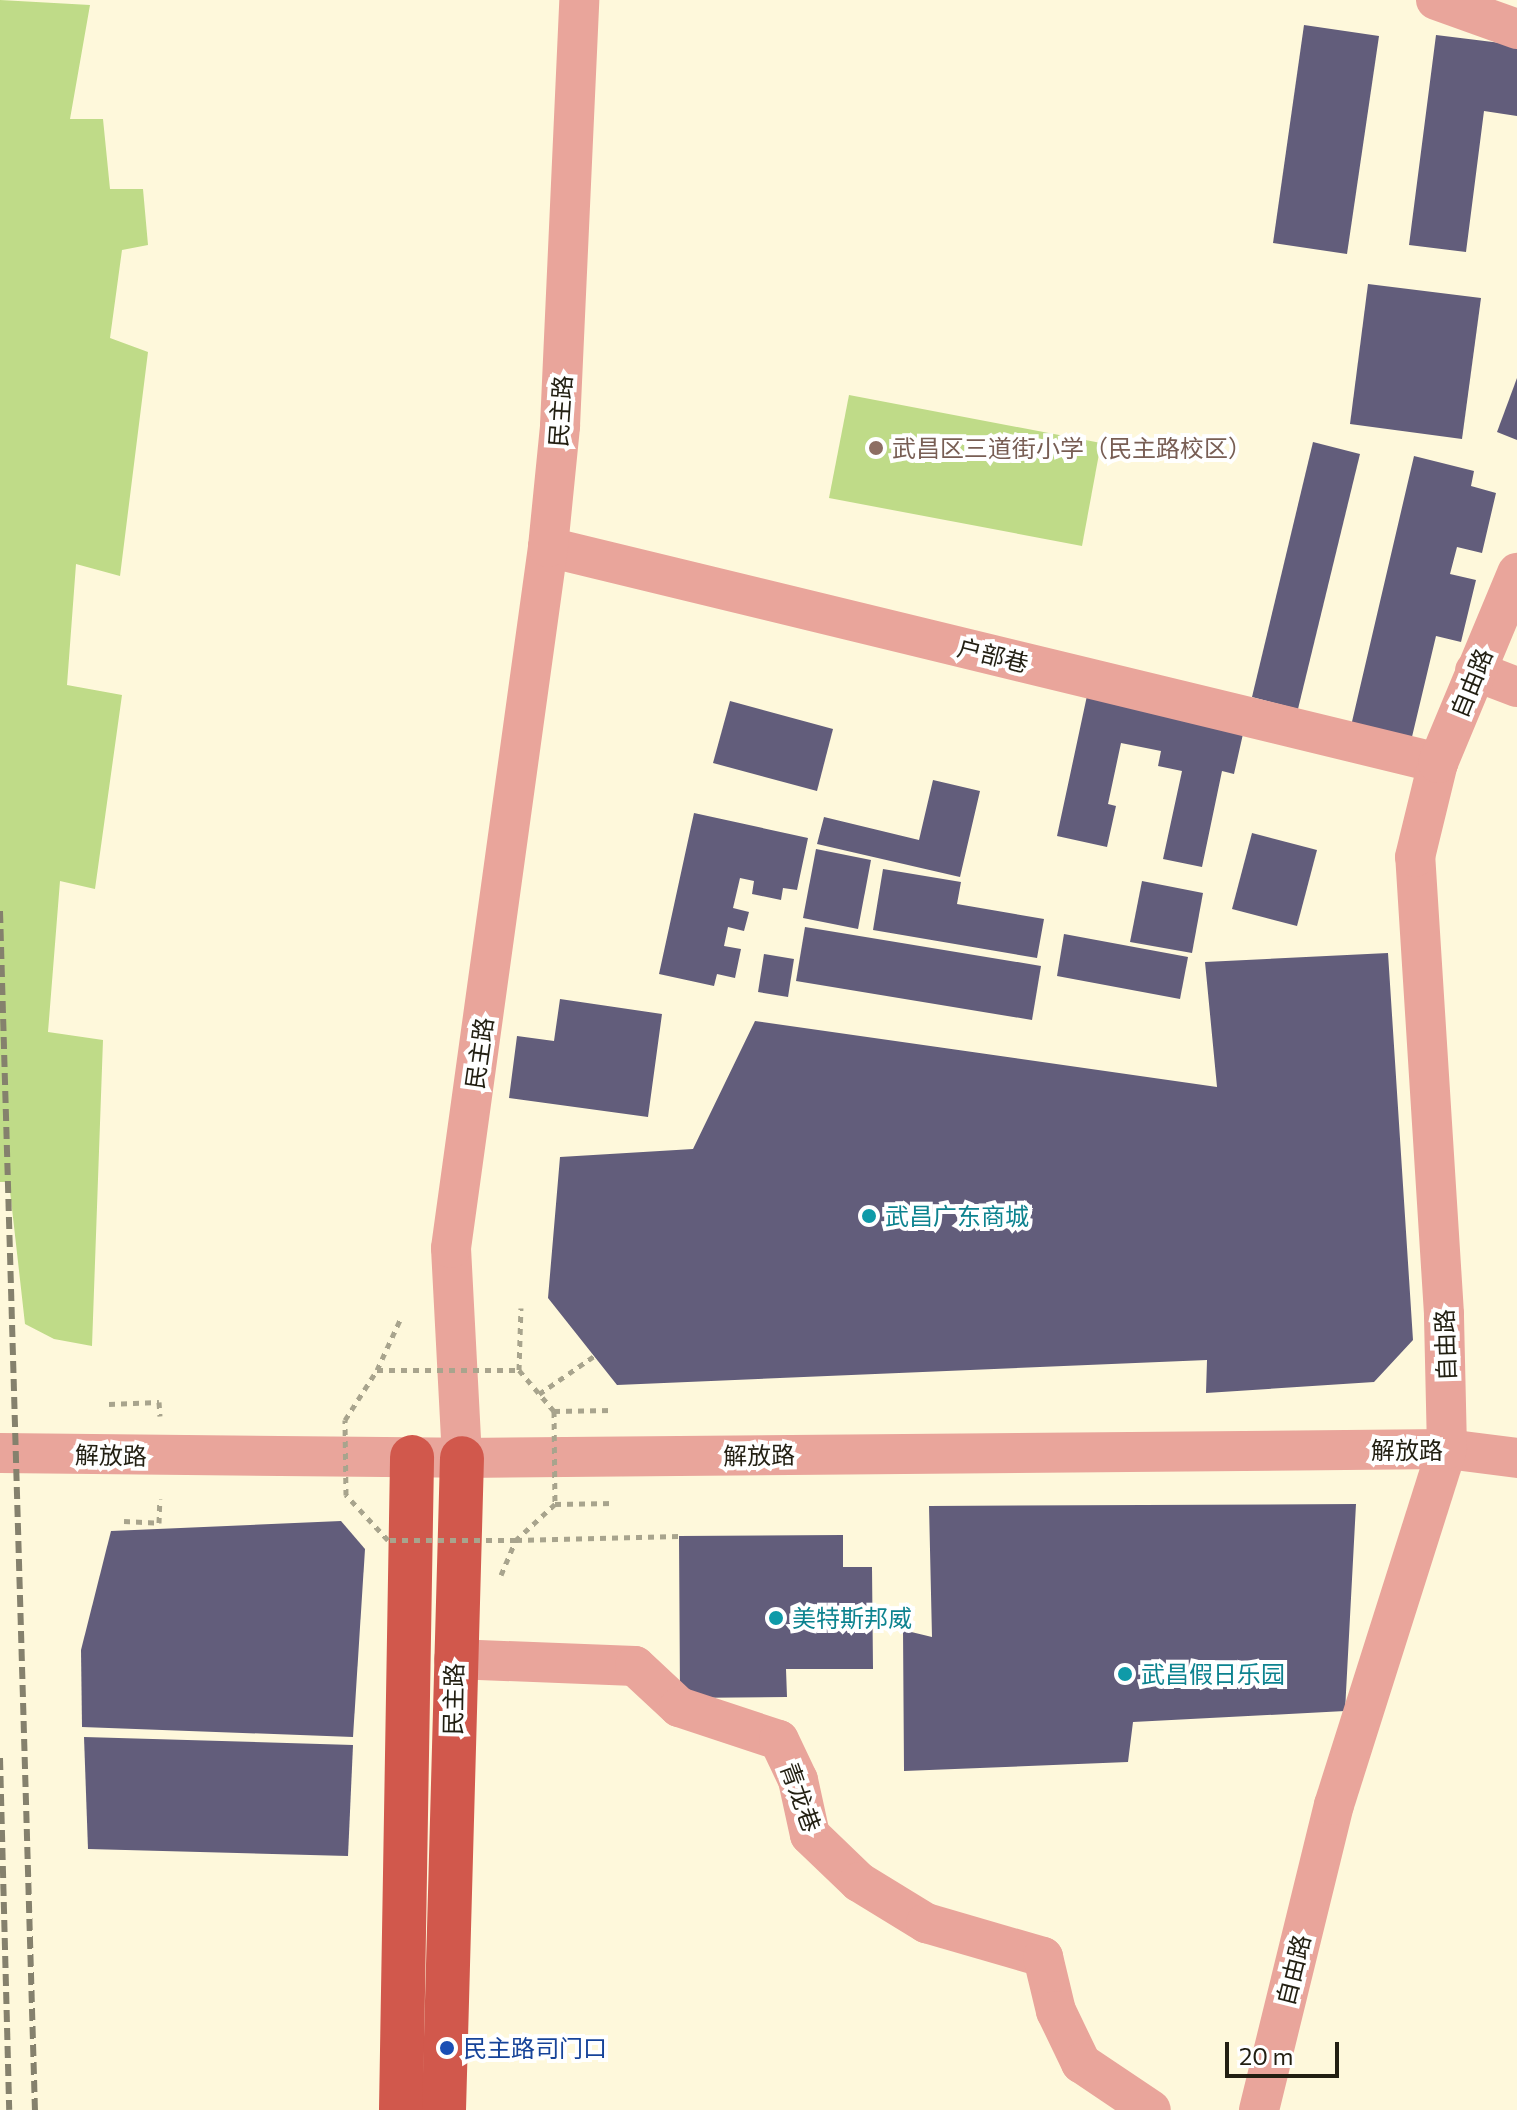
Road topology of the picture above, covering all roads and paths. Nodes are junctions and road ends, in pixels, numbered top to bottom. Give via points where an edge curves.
1 (579, 0) edge
2 (1436, 0) edge
3 (1517, 29) edge
4 (548, 547) junction
5 (1517, 573) edge
6 (1475, 671) junction
7 (1517, 687) edge
8 (1438, 763) junction
9 (521, 1308) dead end
10 (400, 1320) dead end
11 (594, 1356) dead end
12 (377, 1370) junction
13 (519, 1370) junction
14 (539, 1394) junction
15 (109, 1404) dead end
16 (612, 1410) dead end
17 (554, 1411) junction
18 (160, 1424) dead end
19 (1447, 1449) junction
20 (0, 1453) edge
21 (412, 1457) junction
22 (462, 1458) junction
23 (1517, 1458) edge
24 (160, 1499) dead end
25 (614, 1503) dead end
26 (555, 1504) junction
27 (124, 1521) dead end
28 (679, 1536) dead end
29 (516, 1540) junction
30 (500, 1578) dead end
31 (454, 1659) junction
32 (401, 2110) edge
33 (444, 2110) edge
34 (1151, 2110) edge
35 (1259, 2110) edge

1 - 4 street, 民主路 via 560,426
2 - 3 street
4 - 8 street, 户部巷
4 - 22 street, 民主路 via 451,1248
5 - 6 street, 自由路
6 - 7 street
6 - 8 street, 自由路
8 - 19 street, 自由路 via 1415,857 1415,904 1444,1314
9 - 13 path
10 - 12 path
11 - 14 path
12 - 13 path, bridge
12 - 29 path, bridge via 345,1420 346,1495 388,1540
13 - 14 path, bridge
14 - 17 path, bridge
15 - 18 path via 159,1402
16 - 17 path
17 - 26 path, bridge
19 - 22 street, 解放路
19 - 23 street, 解放路
19 - 35 street, 自由路 via 1334,1805
20 - 21 street, 解放路
21 - 22 street, 解放路
21 - 32 main road, 民主路
22 - 31 main road, 民主路
24 - 27 path via 159,1523
25 - 26 path
26 - 29 path, bridge
28 - 29 path
29 - 30 path
31 - 33 main road, 民主路
31 - 34 street, 青龙巷 via 635,1666 679,1707 779,1740 798,1780 810,1835 859,1882 926,1923 1043,1957 1056,2011 1081,2063

